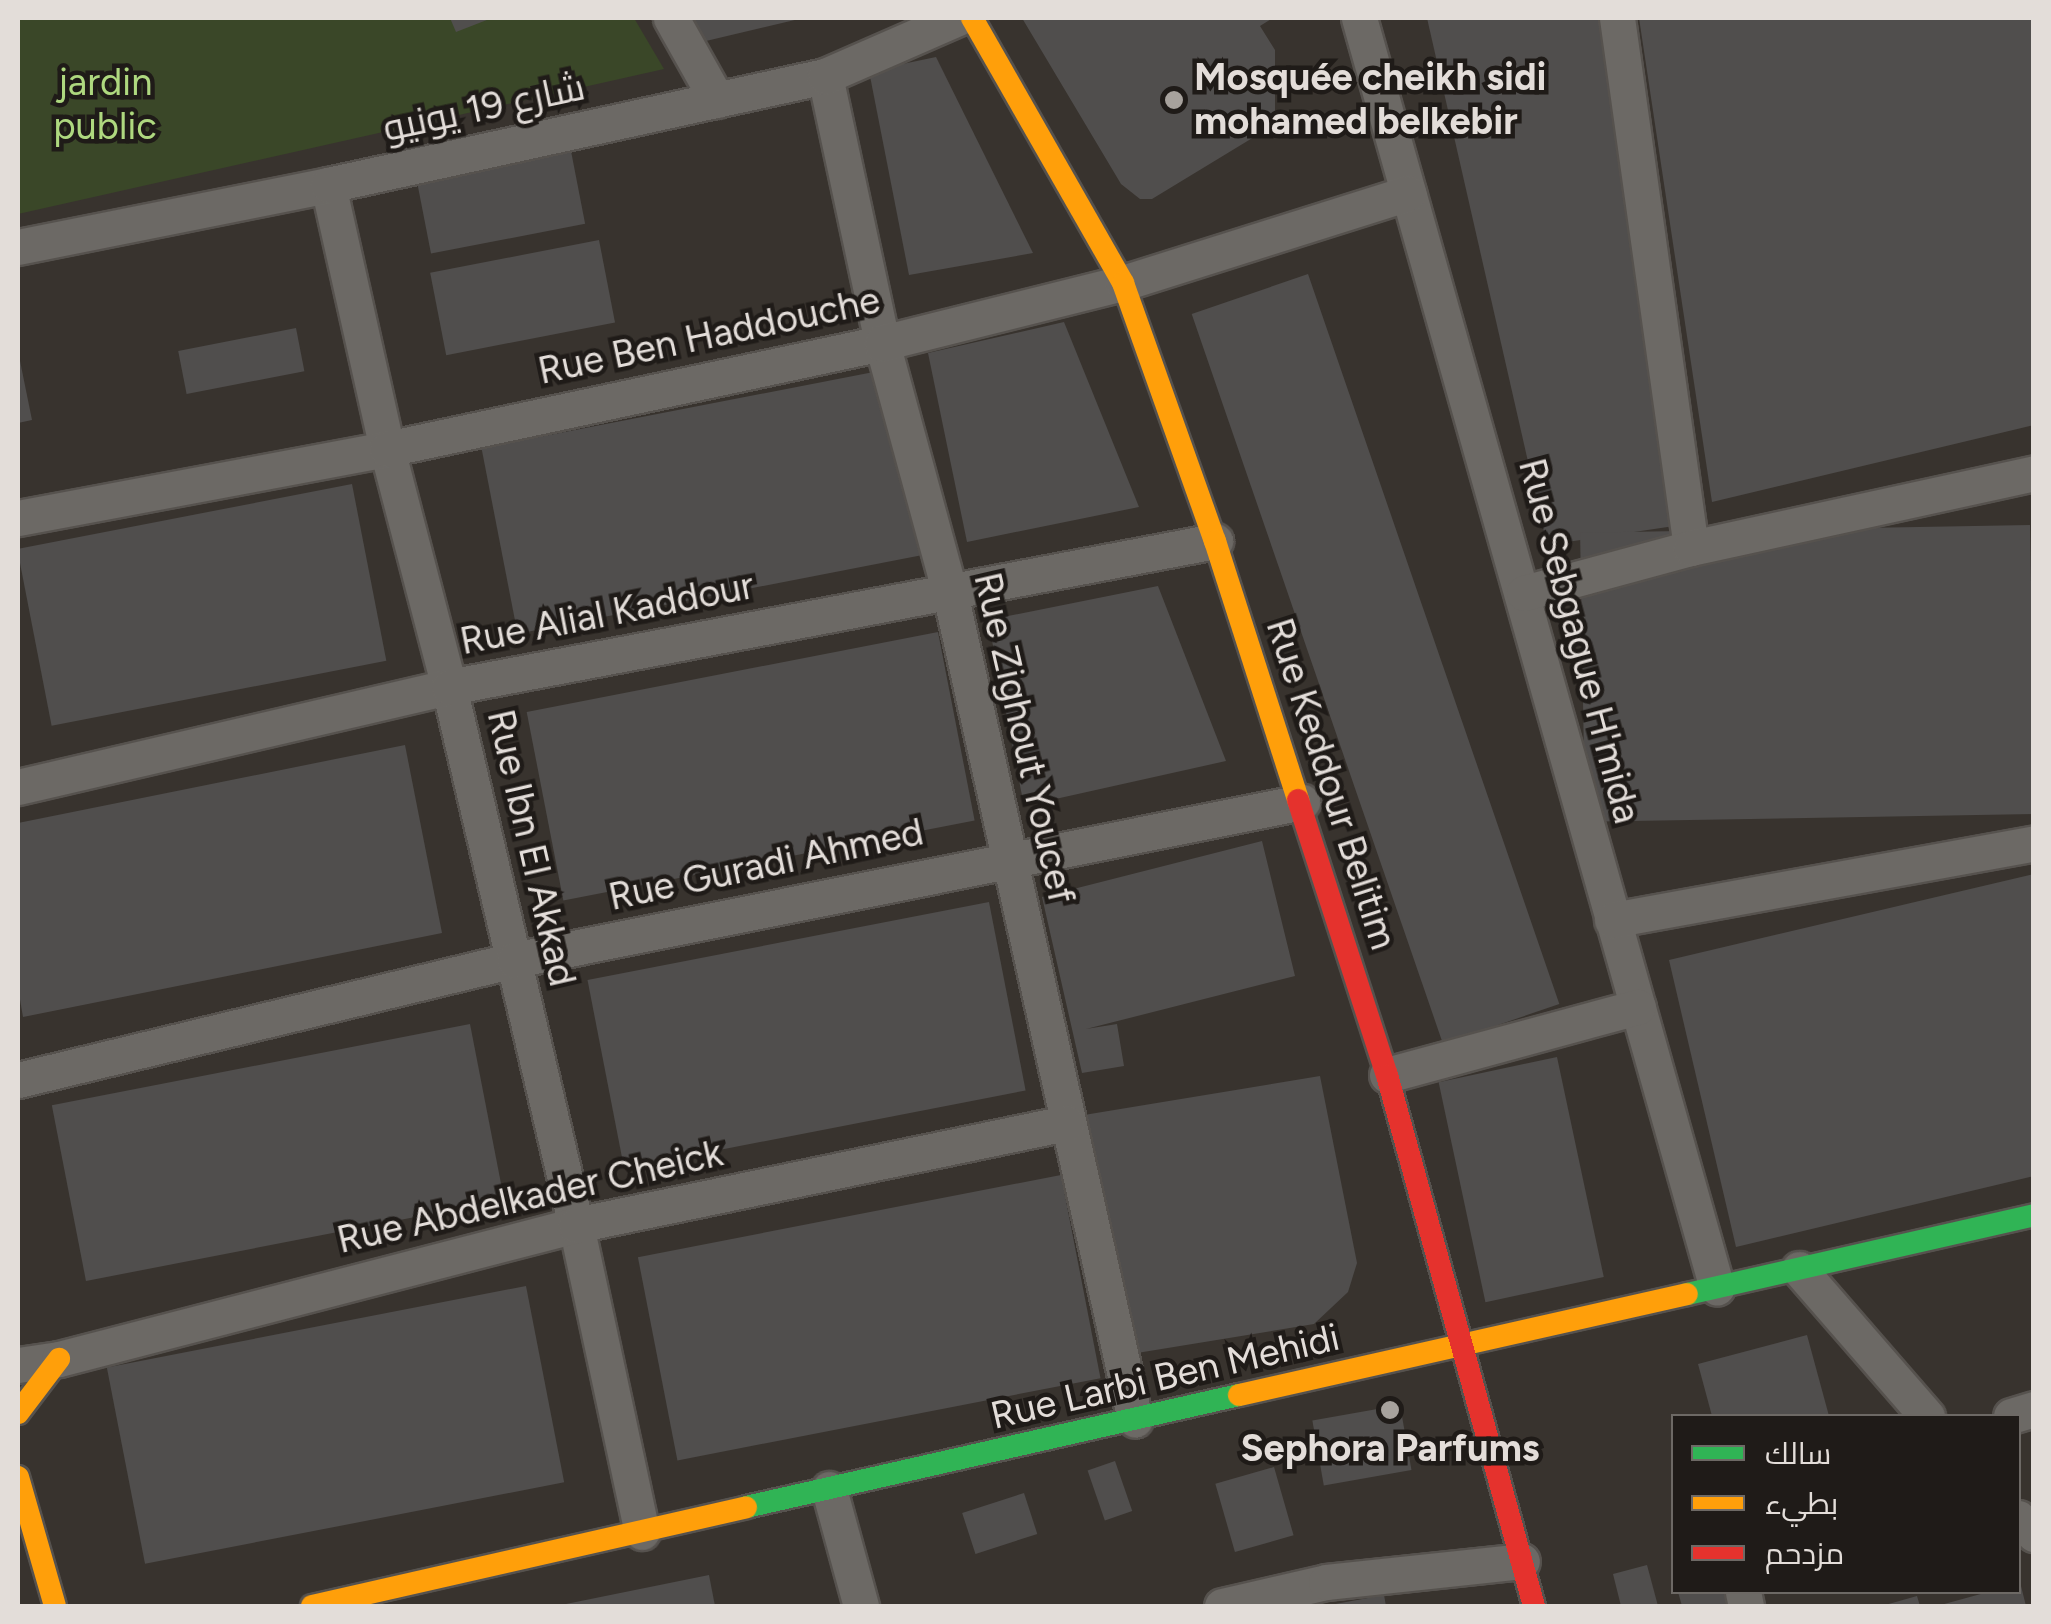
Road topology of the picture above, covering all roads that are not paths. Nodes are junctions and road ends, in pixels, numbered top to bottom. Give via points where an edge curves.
1 (672, 18) edge
2 (958, 18) edge
3 (972, 18) edge
4 (1359, 18) edge
5 (1617, 18) edge
6 (825, 76) junction
7 (717, 100) junction
8 (328, 185) junction
9 (1408, 193) junction
10 (18, 247) edge
11 (1123, 282) junction
12 (882, 343) junction
13 (387, 449) junction
14 (2032, 482) edge
15 (18, 518) edge
16 (1215, 541) junction
17 (1691, 548) junction
18 (950, 593) junction
19 (1524, 593) junction
20 (449, 686) junction
21 (18, 787) edge
22 (1302, 802) junction
23 (2034, 843) edge
24 (1008, 858) junction
25 (1612, 920) junction
26 (514, 960) junction
27 (1638, 1007) junction
28 (1387, 1075) junction
29 (18, 1080) edge
30 (1066, 1123) junction
31 (2034, 1216) edge
32 (576, 1226) junction
33 (1799, 1268) junction
34 (1717, 1288) junction
35 (1460, 1345) junction
36 (59, 1359) junction
37 (18, 1365) edge
38 (18, 1412) edge
39 (1925, 1414) edge
40 (1135, 1420) junction
41 (18, 1478) edge
42 (829, 1489) junction
43 (642, 1532) junction
44 (1522, 1561) junction
45 (55, 1606) edge
46 (312, 1606) edge
47 (861, 1606) edge
48 (1222, 1606) edge
49 (1534, 1606) edge

1 - 7 street
2 - 6 street, شارع 19 يونيو
3 - 11 street, Rue Keddour Belitim
4 - 9 street, Rue Sebgague H'mida
5 - 17 street
6 - 7 street, شارع 19 يونيو
6 - 12 street, Rue Zighout Youcef
7 - 8 street, شارع 19 يونيو
8 - 10 street, شارع 19 يونيو
8 - 13 street, Rue Ibn El Akkad
9 - 11 street, Rue Ben Haddouche
9 - 19 street, Rue Sebgague H'mida
11 - 12 street, Rue Ben Haddouche
11 - 16 street, Rue Keddour Belitim
12 - 13 street, Rue Ben Haddouche
12 - 18 street, Rue Zighout Youcef
13 - 15 street, Rue Ben Haddouche
13 - 20 street, Rue Ibn El Akkad
14 - 17 street
16 - 18 street, Rue Alial Kaddour
16 - 22 street, Rue Keddour Belitim
17 - 19 street
18 - 20 street, Rue Alial Kaddour
18 - 24 street, Rue Zighout Youcef
19 - 25 street, Rue Sebgague H'mida
20 - 21 street, Rue Alial Kaddour
20 - 26 street, Rue Ibn El Akkad
22 - 24 street, Rue Guradi Ahmed
22 - 28 street, Rue Keddour Belitim
23 - 25 street
24 - 26 street, Rue Guradi Ahmed
24 - 30 street, Rue Zighout Youcef
25 - 27 street, Rue Sebgague H'mida
26 - 29 street, Rue Guradi Ahmed
26 - 32 street, Rue Ibn El Akkad
27 - 28 street
27 - 34 street, Rue Sebgague H'mida
28 - 35 street, Rue Keddour Belitim
30 - 32 street, Rue Abdelkader Cheick
30 - 40 street, Rue Zighout Youcef
31 - 33 street, Rue Larbi Ben Mehidi
32 - 36 street, Rue Abdelkader Cheick
32 - 43 street, Rue Ibn El Akkad
33 - 34 street, Rue Larbi Ben Mehidi
33 - 39 street
34 - 35 street, Rue Larbi Ben Mehidi
35 - 40 street, Rue Larbi Ben Mehidi
35 - 44 street, Rue Keddour Belitim
36 - 37 street, Rue Abdelkader Cheick
36 - 38 street
40 - 42 street, Rue Larbi Ben Mehidi
41 - 45 street
42 - 43 street, Rue Larbi Ben Mehidi
42 - 47 street
43 - 46 street, Rue Larbi Ben Mehidi
44 - 48 street via 1326,1582
44 - 49 street, Rue Keddour Belitim

